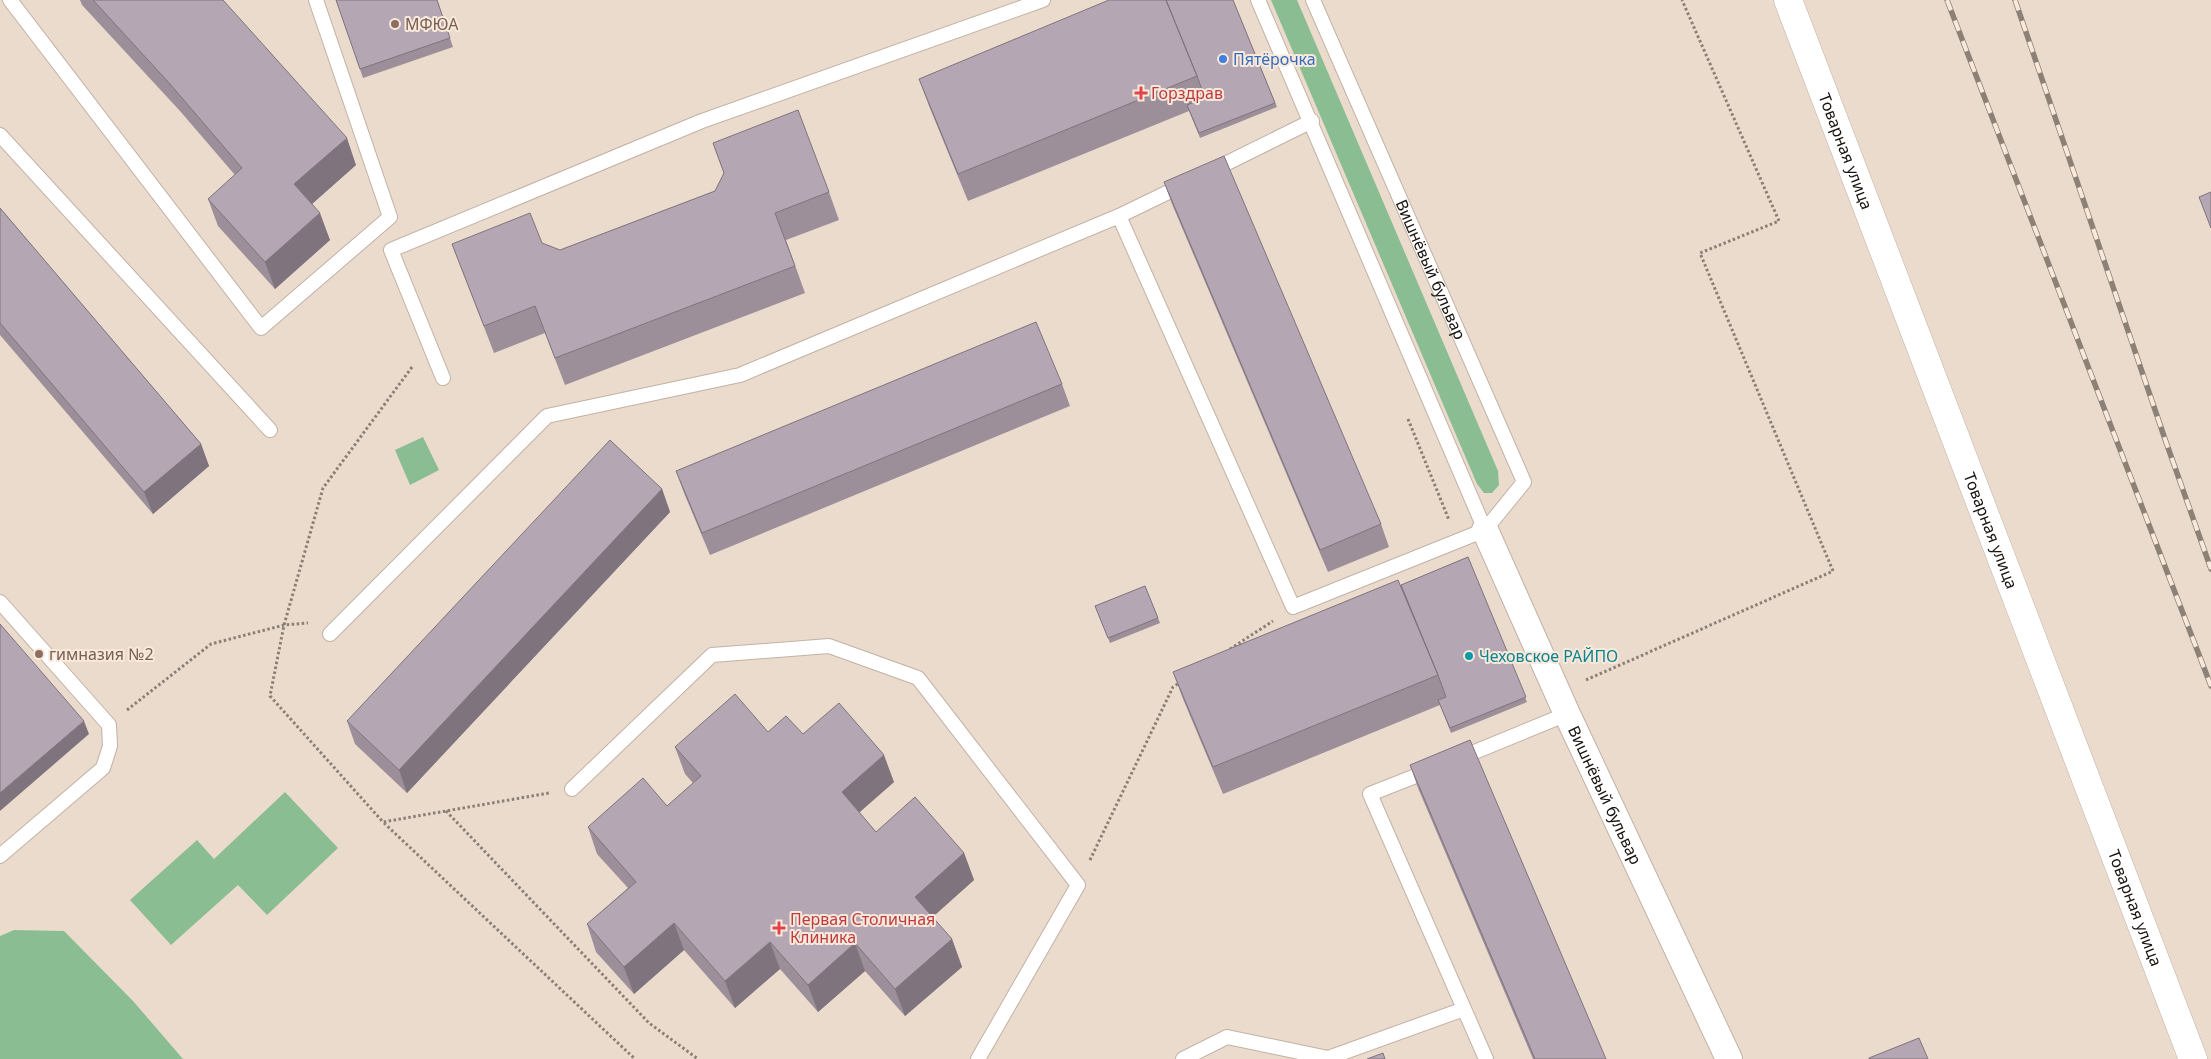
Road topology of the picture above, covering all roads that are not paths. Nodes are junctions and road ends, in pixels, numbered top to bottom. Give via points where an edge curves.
1 (10, 0) edge
2 (316, 0) edge
3 (1043, 0) edge
4 (1258, 0) edge
5 (1312, 0) edge
6 (1788, 0) edge
7 (1312, 121) junction
8 (0, 135) edge
9 (1119, 216) junction
10 (442, 378) dead end
11 (270, 430) dead end
12 (1485, 530) junction
13 (0, 602) edge
14 (330, 634) dead end
15 (1562, 703) junction
16 (572, 789) road end
17 (0, 856) edge
18 (1464, 1009) junction
19 (978, 1059) edge
20 (1183, 1059) edge
21 (1486, 1059) edge
22 (1729, 1059) edge
23 (2193, 1059) edge

1 - 2 lane via 261,328 390,217
3 - 10 lane via 702,121 391,250
4 - 7 lane, Вишнёвый бульвар
5 - 12 lane, Вишнёвый бульвар via 1524,482
6 - 23 street, Товарная улица
7 - 9 lane
7 - 12 lane, Вишнёвый бульвар
8 - 11 lane
9 - 12 lane via 1293,607
9 - 14 lane via 740,375 547,416
12 - 15 street, Вишнёвый бульвар
13 - 17 lane via 109,725 110,746 103,768
15 - 18 lane via 1446,763 1370,794
15 - 22 street, Вишнёвый бульвар
16 - 19 lane via 712,655 829,646 918,678 1078,885
18 - 20 lane via 1328,1058 1227,1036
18 - 21 lane

